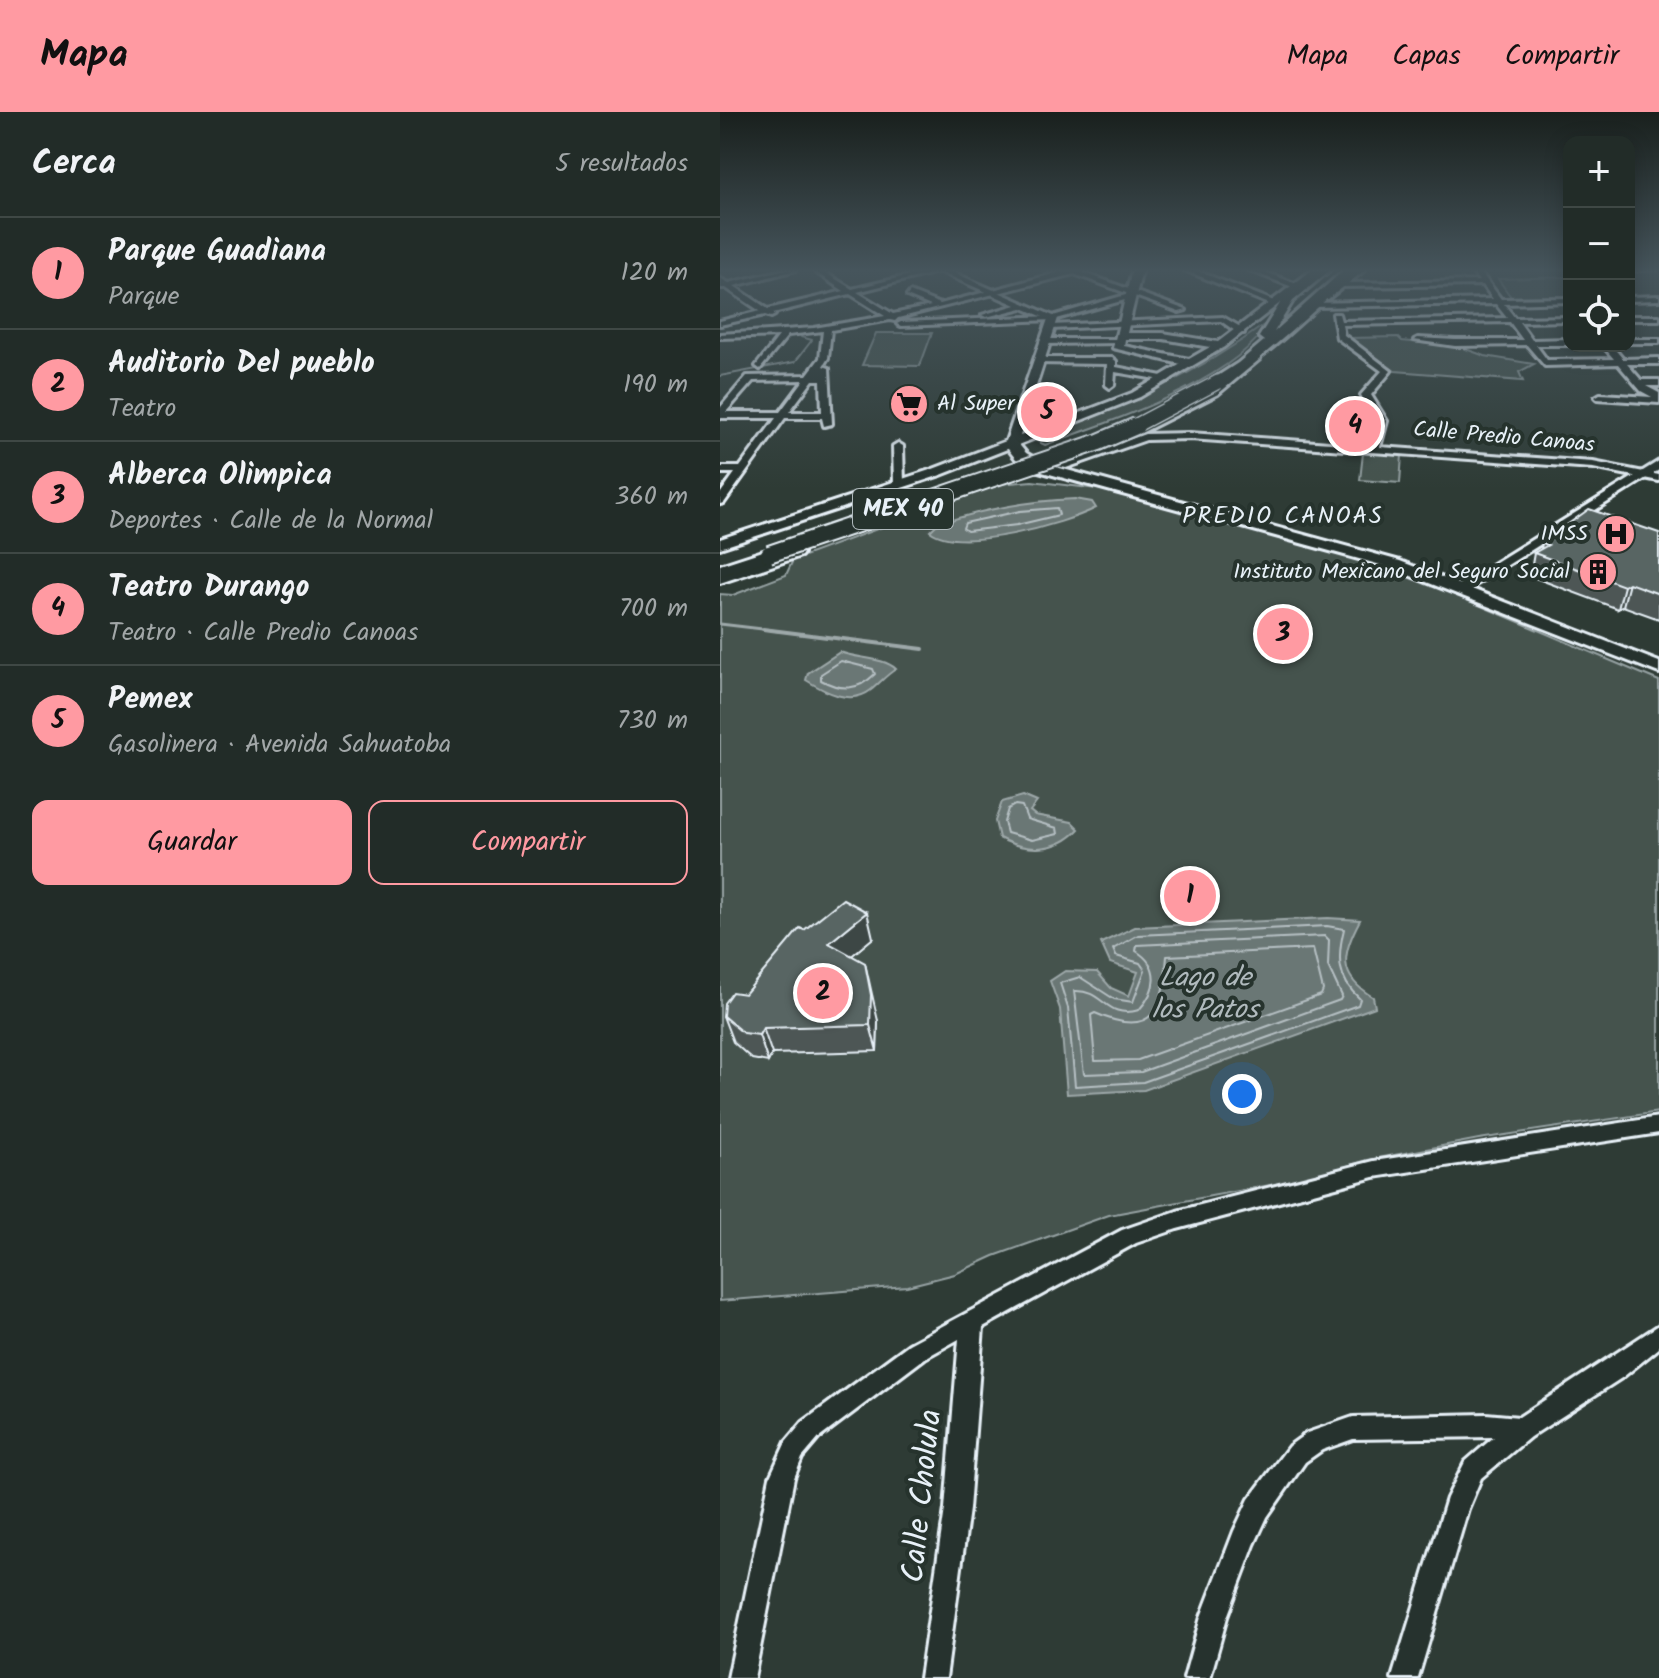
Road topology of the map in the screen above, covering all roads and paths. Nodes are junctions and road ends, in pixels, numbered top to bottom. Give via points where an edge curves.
1 (776, 343) edge
2 (826, 343) edge
3 (1046, 343) edge
4 (1137, 343) edge
5 (1208, 343) edge
6 (1223, 343) edge
7 (1259, 343) edge
8 (1270, 343) edge
9 (1350, 343) edge
10 (1530, 343) edge
11 (1220, 345) junction
12 (1612, 352) edge
13 (824, 358) junction
14 (1039, 361) junction
15 (1659, 361) edge
16 (1621, 362) junction
17 (1193, 363) junction
18 (760, 366) dead end
19 (1243, 366) junction
20 (1113, 369) junction
21 (826, 377) junction
22 (809, 378) junction
23 (1168, 378) junction
24 (1214, 381) junction
25 (1639, 383) junction
26 (1659, 383) edge
27 (1110, 385) dead end
28 (1600, 397) dead end
29 (1659, 398) edge
30 (720, 414) edge
31 (781, 416) junction
32 (1165, 419) junction
33 (1190, 436) junction
34 (1017, 437) junction
35 (898, 446) dead end
36 (1375, 448) junction
37 (1659, 465) edge
38 (1058, 468) junction
39 (720, 470) edge
40 (742, 470) junction
41 (1644, 473) junction
42 (1659, 478) edge
43 (1003, 480) junction
44 (899, 485) junction
45 (720, 501) edge
46 (720, 538) edge
47 (739, 538) junction
48 (720, 544) edge
49 (766, 551) junction
50 (720, 564) edge
51 (720, 571) edge
52 (720, 579) edge
53 (1465, 585) junction
54 (1659, 657) edge
55 (1659, 668) edge
56 (1659, 1125) edge
57 (972, 1321) junction
58 (1659, 1335) edge
59 (1522, 1429) junction
60 (741, 1678) edge
61 (933, 1678) edge
62 (1197, 1678) edge
63 (1405, 1678) edge

1 - 18 street
2 - 13 street
3 - 14 street
4 - 17 street
5 - 11 street
6 - 11 street
7 - 24 main road, MEX 40
8 - 19 main road, MEX 40
9 - 36 street via 1387,371 1366,395 1382,421
10 - 16 street via 1544,361
11 - 17 street
12 - 16 street
13 - 21 street
13 - 22 street
14 - 20 street via 1108,361 1114,362
14 - 34 street
15 - 16 street
16 - 25 street
17 - 23 street
19 - 24 main road, MEX 40
19 - 32 street via 1214,392
20 - 23 street
20 - 27 street
21 - 22 street
21 - 31 street via 826,419
22 - 30 street via 748,379
22 - 31 street
23 - 34 street via 1052,429
24 - 49 main road, MEX 40, bridge via 1156,417 1099,442
25 - 26 street
25 - 29 street
28 - 29 street
30 - 31 street
31 - 40 street
32 - 33 street via 1164,428
32 - 38 street
33 - 36 street, Calle Predio Canoas
33 - 38 street, Calle Predio Canoas via 1145,437
34 - 38 main road via 1021,456
34 - 44 street
35 - 44 street
36 - 41 street, Calle Predio Canoas
37 - 41 street
38 - 43 main road
38 - 43 street
38 - 53 main road via 1405,559
39 - 40 street
40 - 45 street
41 - 42 street, Calle Predio Canoas
41 - 53 street
43 - 52 street
44 - 47 street
46 - 47 street
47 - 48 street
49 - 50 main road, MEX 40
49 - 51 main road, MEX 40
53 - 54 main road
53 - 55 main road
56 - 57 street via 1374,1169 1129,1236
57 - 60 street via 917,1351 811,1430 794,1450 782,1477
57 - 61 street, Calle Cholula via 957,1509
58 - 59 street
59 - 62 street via 1353,1428 1315,1441 1297,1454 1258,1508 1243,1540
59 - 63 street via 1473,1470 1456,1507

